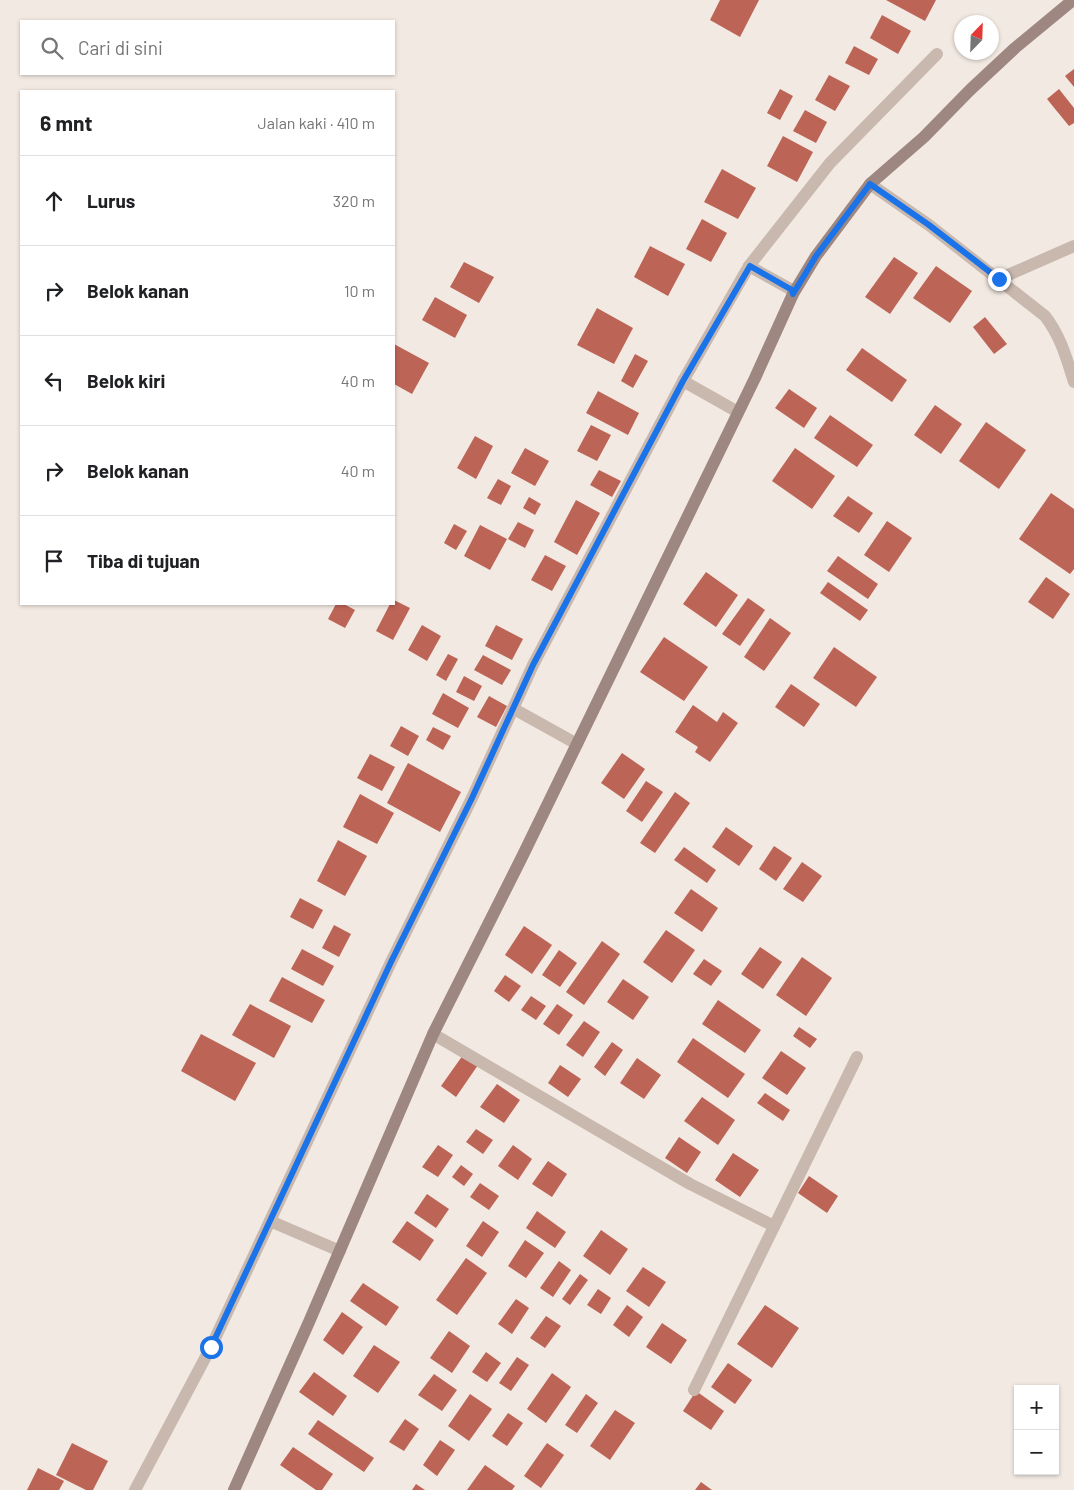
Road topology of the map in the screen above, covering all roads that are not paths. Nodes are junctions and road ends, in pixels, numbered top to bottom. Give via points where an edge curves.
1 (1073, 0) edge
2 (936, 54) dead end
3 (870, 184) junction
4 (1074, 246) edge
5 (750, 266) junction
6 (999, 279) junction
7 (793, 292) junction
8 (683, 381) junction
9 (1074, 382) edge
10 (735, 411) junction
11 (514, 709) junction
12 (573, 742) junction
13 (433, 1034) junction
14 (857, 1057) dead end
15 (270, 1221) junction
16 (774, 1226) junction
17 (340, 1251) junction
18 (694, 1390) dead end
19 (135, 1490) edge
20 (234, 1490) edge

1 - 3 main road via 1009,54 924,137
2 - 5 street via 830,163
3 - 6 street
3 - 7 main road
4 - 6 street
5 - 7 street
5 - 8 street
6 - 9 street via 1045,316 1056,330
7 - 10 main road via 755,378
8 - 10 street
8 - 11 street via 533,665
10 - 12 main road
11 - 12 street
11 - 15 street
12 - 13 main road
13 - 16 street via 690,1184
13 - 17 main road
14 - 16 street
15 - 17 street
15 - 19 street via 211,1347
16 - 18 street
17 - 20 main road

